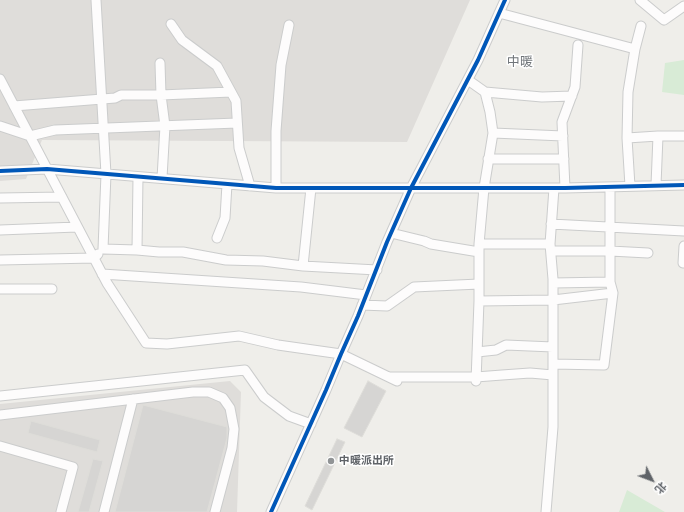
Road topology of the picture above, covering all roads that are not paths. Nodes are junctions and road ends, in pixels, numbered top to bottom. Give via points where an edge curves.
1 (96, 0) edge
2 (505, 0) edge
3 (640, 0) edge
4 (676, 0) edge
5 (684, 6) edge
6 (499, 13) junction
7 (171, 24) dead end
8 (289, 25) dead end
9 (641, 26) dead end
10 (578, 45) dead end
11 (635, 49) junction
12 (160, 63) dead end
13 (0, 78) edge
14 (468, 80) junction
15 (230, 92) junction
16 (485, 92) junction
17 (161, 95) junction
18 (572, 96) junction
19 (102, 98) junction
20 (14, 106) junction
21 (237, 123) junction
22 (0, 126) edge
23 (165, 126) junction
24 (104, 128) junction
25 (493, 133) junction
26 (30, 136) junction
27 (563, 136) junction
28 (658, 136) junction
29 (684, 136) edge
30 (627, 138) junction
31 (488, 159) junction
32 (564, 159) junction
33 (47, 169) junction
34 (0, 171) edge
35 (106, 174) junction
36 (138, 176) junction
37 (162, 178) junction
38 (227, 184) junction
39 (684, 184) edge
40 (656, 185) junction
41 (250, 186) junction
42 (630, 186) junction
43 (610, 187) junction
44 (276, 188) junction
45 (311, 188) junction
46 (411, 188) junction
47 (484, 188) junction
48 (554, 188) junction
49 (565, 188) junction
50 (62, 197) junction
51 (0, 198) edge
52 (551, 224) junction
53 (78, 227) junction
54 (610, 227) junction
55 (0, 230) edge
56 (684, 231) edge
57 (391, 233) junction
58 (216, 238) dead end
59 (684, 246) edge
60 (550, 247) junction
61 (479, 248) junction
62 (103, 249) junction
63 (137, 250) junction
64 (610, 251) junction
65 (648, 253) dead end
66 (94, 258) junction
67 (0, 260) edge
68 (682, 263) dead end
69 (303, 266) junction
70 (376, 270) junction
71 (102, 274) junction
72 (610, 282) junction
73 (553, 283) junction
74 (479, 284) junction
75 (0, 289) edge
76 (52, 290) dead end
77 (613, 294) junction
78 (366, 295) junction
79 (553, 300) junction
80 (479, 301) junction
81 (362, 305) junction
82 (553, 347) junction
83 (477, 352) junction
84 (341, 354) junction
85 (553, 364) junction
86 (553, 375) junction
87 (476, 379) junction
88 (0, 396) edge
89 (133, 399) junction
90 (0, 415) edge
91 (311, 424) junction
92 (0, 446) edge
93 (61, 512) edge
94 (104, 512) edge
95 (215, 512) edge
96 (272, 512) edge
97 (546, 512) edge

1 - 19 street
2 - 6 street
3 - 5 street via 664,20
4 - 5 street
6 - 11 street
6 - 14 street
7 - 15 street via 182,40 216,66
8 - 44 street via 281,65 276,131
9 - 11 street
10 - 18 street
11 - 30 street via 628,92
12 - 17 street
13 - 20 street
14 - 16 street
14 - 46 street
15 - 17 street
15 - 21 street via 236,101
16 - 18 street via 542,97
16 - 25 street
17 - 19 street via 121,95
17 - 23 street
18 - 27 street via 562,122
19 - 20 street
19 - 24 street
20 - 26 street
21 - 23 street
21 - 41 street via 239,148
22 - 26 street
23 - 24 street
23 - 37 street
24 - 26 street via 55,130
24 - 35 street
25 - 27 street
25 - 31 street
26 - 33 street
27 - 32 street
28 - 29 street
28 - 30 street
28 - 40 street
30 - 42 street
31 - 32 street
31 - 47 street
32 - 49 street
33 - 34 street
33 - 35 street
33 - 50 street
35 - 36 street
35 - 62 street
36 - 37 street
36 - 63 street
37 - 38 street
38 - 41 street
38 - 58 street via 225,218
39 - 40 street
40 - 42 street
41 - 44 street
42 - 43 street
43 - 49 street
43 - 54 street
44 - 45 street
45 - 46 street
45 - 69 street
46 - 47 street
46 - 57 street
47 - 48 street
47 - 61 street
48 - 49 street
48 - 52 street
50 - 51 street
50 - 53 street
52 - 54 street
52 - 60 street
53 - 55 street
53 - 66 street
54 - 56 street
54 - 64 street
57 - 61 street via 431,244
57 - 70 street
59 - 68 street
60 - 61 street
60 - 64 street
60 - 73 street
61 - 74 street
62 - 63 street
62 - 66 street
63 - 69 street via 183,252 226,260
64 - 65 street
64 - 72 street
66 - 67 street
66 - 71 street
69 - 70 street
70 - 78 street
71 - 78 street via 302,287
71 - 84 street via 146,343 167,344 239,336 278,345
72 - 73 street
72 - 77 street
73 - 79 street
74 - 80 street
74 - 81 street via 414,288 387,306
75 - 76 street
77 - 79 street
77 - 85 street via 604,365
78 - 81 street
79 - 80 street
79 - 82 street
80 - 83 street
81 - 84 street
82 - 83 street via 506,345 496,350
82 - 85 street
83 - 87 street
84 - 87 street via 393,379
84 - 91 street
85 - 86 street
86 - 87 street via 530,373
86 - 97 street via 553,427
88 - 91 street via 245,370 264,397 289,416
89 - 90 street
89 - 94 street
89 - 95 street via 209,392 222,398 230,408 234,429 232,448
91 - 96 street
92 - 93 street via 73,467

